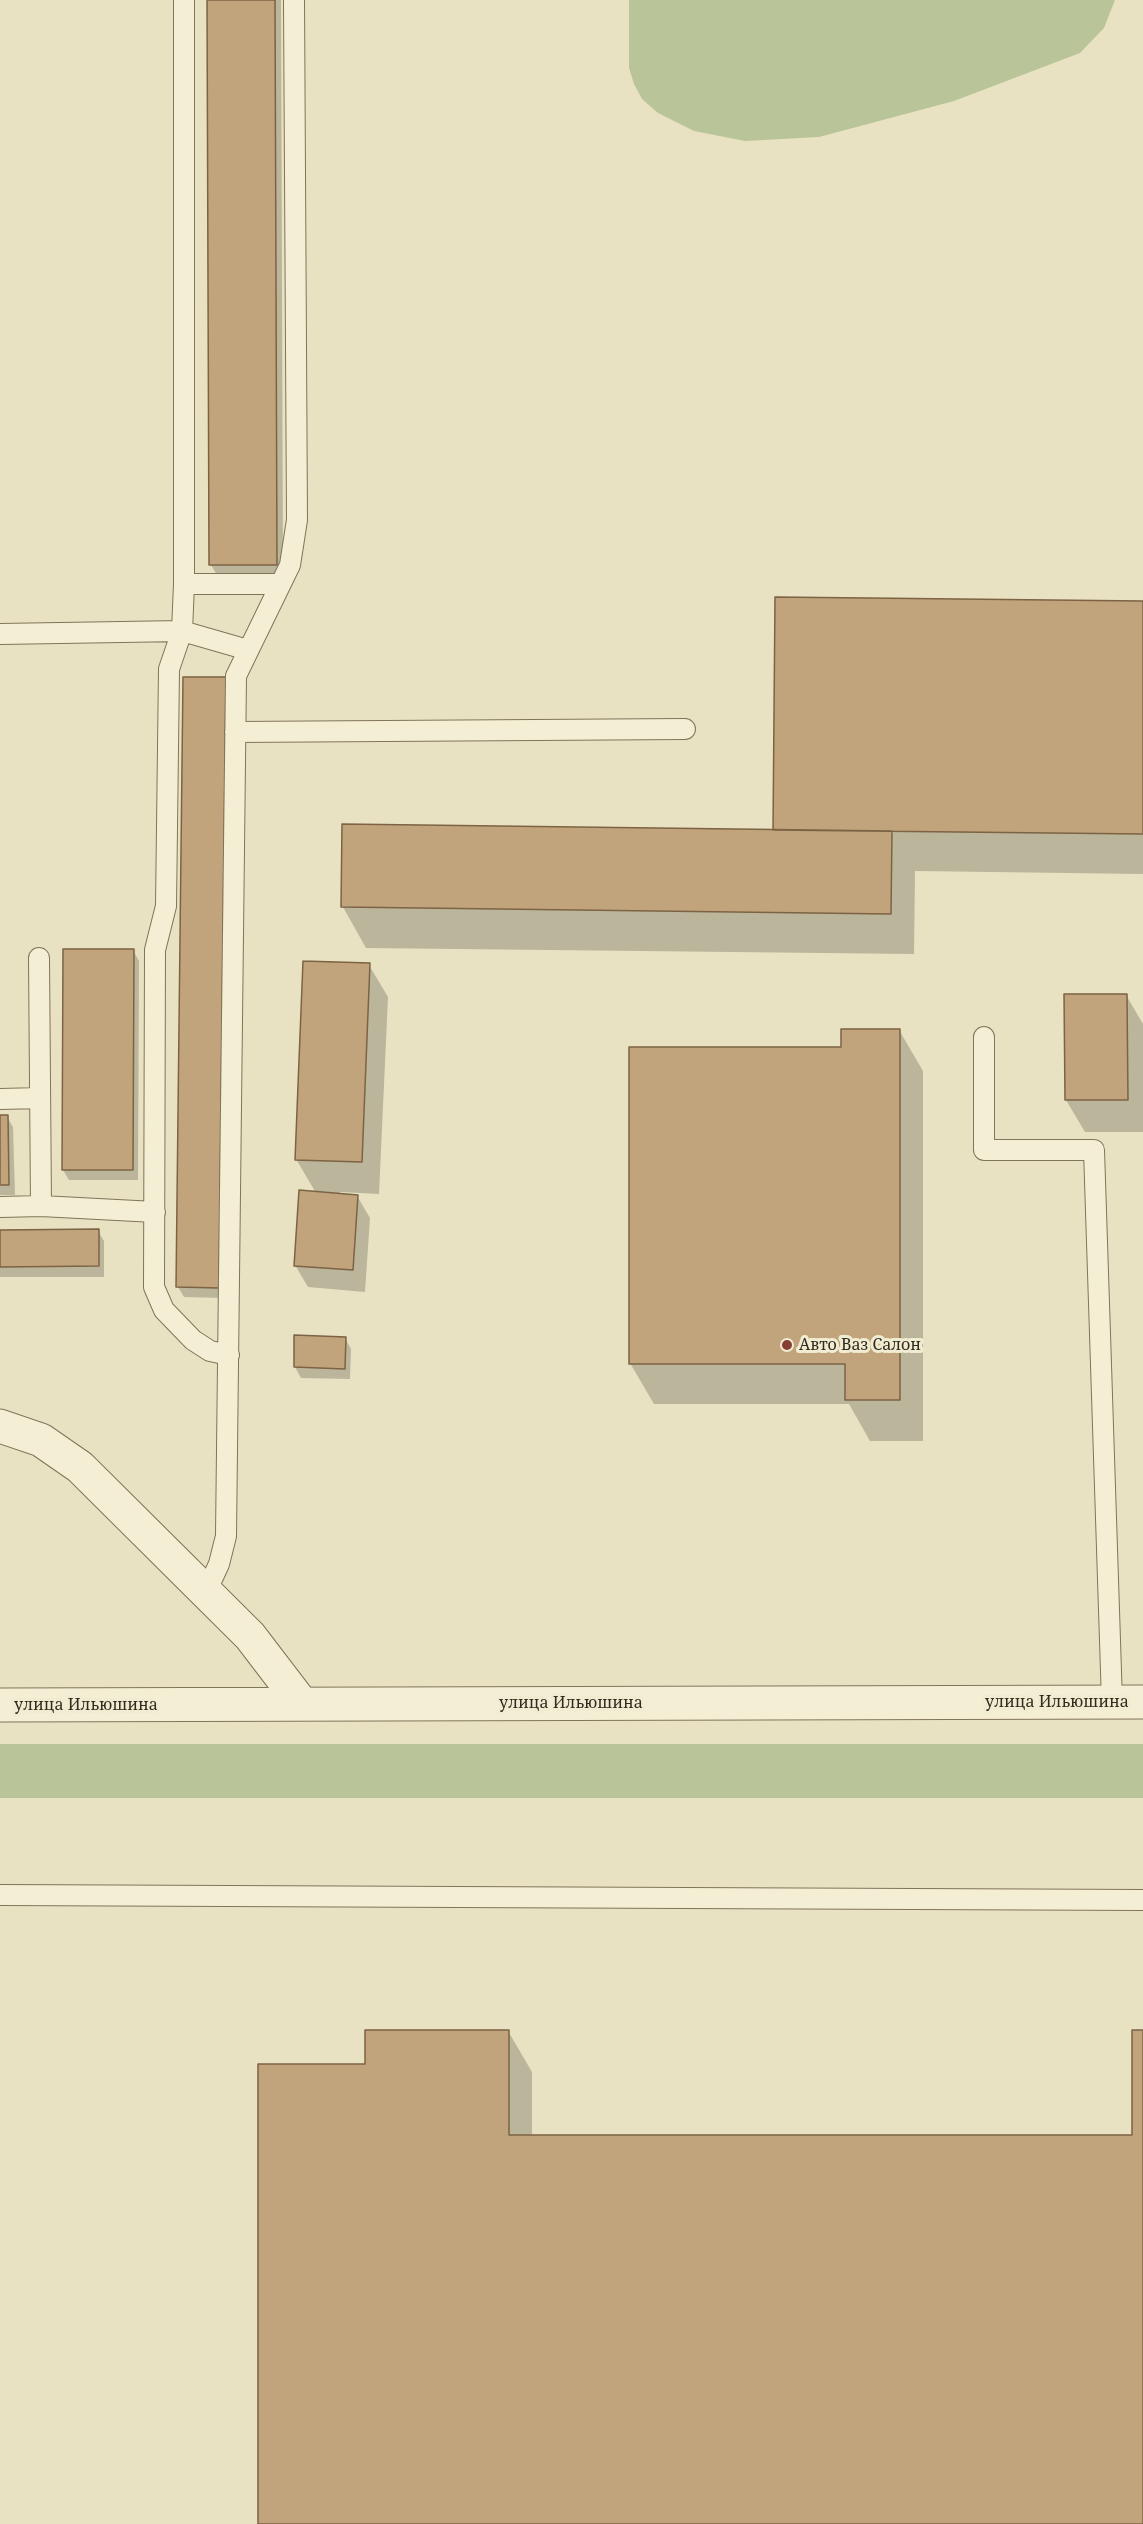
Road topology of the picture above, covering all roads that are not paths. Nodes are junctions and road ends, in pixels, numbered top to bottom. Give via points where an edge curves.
1 (184, 0) edge
2 (294, 0) edge
3 (184, 584) junction
4 (280, 584) junction
5 (182, 631) junction
6 (0, 634) edge
7 (248, 650) junction
8 (685, 729) dead end
9 (235, 732) junction
10 (39, 958) dead end
11 (984, 1037) dead end
12 (40, 1098) junction
13 (0, 1099) edge
14 (41, 1206) junction
15 (0, 1207) edge
16 (155, 1212) junction
17 (229, 1355) junction
18 (0, 1426) edge
19 (206, 1592) junction
20 (1127, 1702) edge
21 (302, 1704) junction
22 (0, 1705) edge
23 (0, 1895) edge
24 (1143, 1900) edge

1 - 3 lane
2 - 4 lane via 297,520 290,565
3 - 4 lane
3 - 5 lane
4 - 7 lane
5 - 6 lane
5 - 7 lane
5 - 16 lane via 169,669 166,906 155,950
7 - 9 lane via 236,676
8 - 9 lane
9 - 17 lane
10 - 12 lane
11 - 20 lane via 984,1150 1094,1150
12 - 13 lane
12 - 14 lane
14 - 15 lane
14 - 16 lane
16 - 17 lane via 154,1287 164,1310 193,1340 210,1351
17 - 19 lane via 226,1536
18 - 19 street via 41,1440 80,1467
19 - 21 street via 250,1636
20 - 21 street, улица Ильюшина
21 - 22 street, улица Ильюшина
23 - 24 lane

